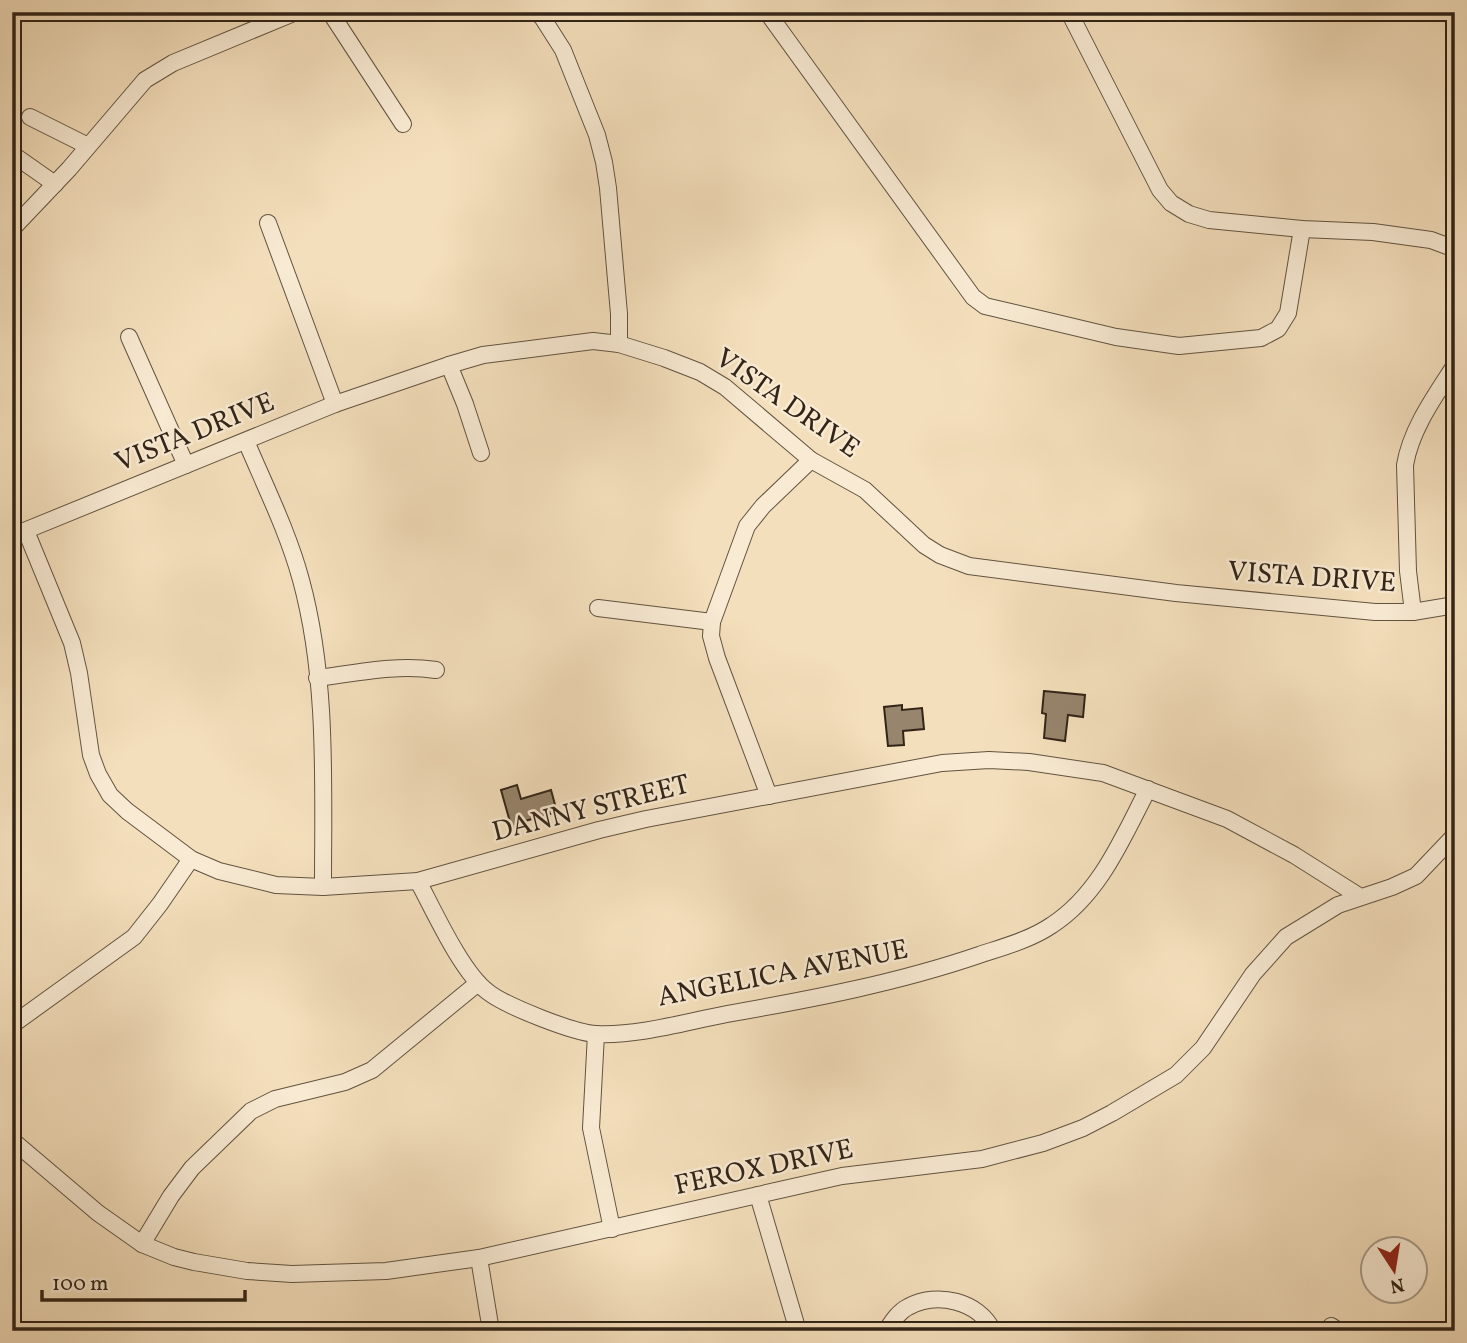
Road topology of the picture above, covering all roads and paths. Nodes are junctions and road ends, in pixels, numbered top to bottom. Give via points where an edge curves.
1 (296, 12) edge
2 (330, 12) edge
3 (535, 12) edge
4 (767, 12) edge
5 (1069, 12) edge
6 (30, 117) dead end
7 (402, 124) dead end
8 (88, 146) junction
9 (15, 156) dead end
10 (55, 184) junction
11 (268, 223) dead end
12 (12, 229) edge
13 (1302, 229) junction
14 (1449, 246) edge
15 (129, 337) dead end
16 (619, 344) junction
17 (449, 365) junction
18 (1455, 365) edge
19 (335, 404) junction
20 (246, 441) junction
21 (481, 453) dead end
22 (811, 460) junction
23 (186, 466) junction
24 (19, 533) edge
25 (1455, 605) edge
26 (598, 608) dead end
27 (1413, 612) junction
28 (712, 622) junction
29 (436, 670) dead end
30 (317, 678) junction
31 (1148, 789) junction
32 (769, 796) junction
33 (1455, 835) edge
34 (191, 859) junction
35 (418, 881) junction
36 (323, 887) junction
37 (1359, 896) junction
38 (478, 984) junction
39 (12, 1025) edge
40 (596, 1034) junction
41 (14, 1147) edge
42 (758, 1195) junction
43 (612, 1229) junction
44 (142, 1244) junction
45 (479, 1258) junction
46 (491, 1331) edge
47 (797, 1331) edge
48 (886, 1331) edge
49 (993, 1331) edge

1 - 8 street via 154,74
2 - 7 street
3 - 16 street via 562,50 604,162
4 - 13 street via 973,296 985,306 1116,337 1179,346 1261,338 1279,329 1288,313
5 - 13 street via 1160,190 1171,203 1209,220
6 - 8 street
8 - 10 street
9 - 10 street
10 - 12 street
11 - 19 street
13 - 14 street via 1373,232
15 - 23 street
16 - 17 street, VISTA DRIVE via 593,341 539,347
16 - 22 street, VISTA DRIVE via 700,372 725,387
17 - 19 street, VISTA DRIVE
17 - 21 street
18 - 27 street via 1406,456
19 - 20 street, VISTA DRIVE
20 - 23 street, VISTA DRIVE
20 - 30 street via 301,579
22 - 27 street, VISTA DRIVE via 865,489 924,545 969,566 1176,593
22 - 28 street via 747,526
23 - 24 street, VISTA DRIVE
24 - 34 street, DANNY STREET via 72,643 98,774 110,795 127,811
25 - 27 street, VISTA DRIVE
26 - 28 street
28 - 32 street via 717,658
29 - 30 street via 389,668
30 - 36 street via 324,776
31 - 32 street, DANNY STREET via 1081,768 989,760 942,763
31 - 37 street, DANNY STREET via 1247,828
31 - 40 street, ANGELICA AVENUE via 1095,884 1075,907 1029,937 893,981 687,1022
32 - 35 street, DANNY STREET via 599,830
33 - 37 street, FEROX DRIVE via 1416,876
34 - 36 street, DANNY STREET via 276,885
34 - 39 street via 134,937
35 - 36 street, DANNY STREET
35 - 38 street, ANGELICA AVENUE
37 - 42 street, FEROX DRIVE via 1286,937 1253,974 1185,1068 1093,1123 1043,1143 982,1159 842,1176
38 - 40 street, ANGELICA AVENUE via 490,994 557,1024
38 - 44 street via 372,1070 345,1082 275,1099 251,1111 192,1168
40 - 43 street via 591,1128
41 - 44 street, FEROX DRIVE
42 - 43 street, FEROX DRIVE
42 - 47 street
43 - 45 street, FEROX DRIVE
44 - 45 street, FEROX DRIVE via 184,1259 270,1274 366,1273
45 - 46 street
48 - 49 street via 909,1306 940,1300 978,1310

